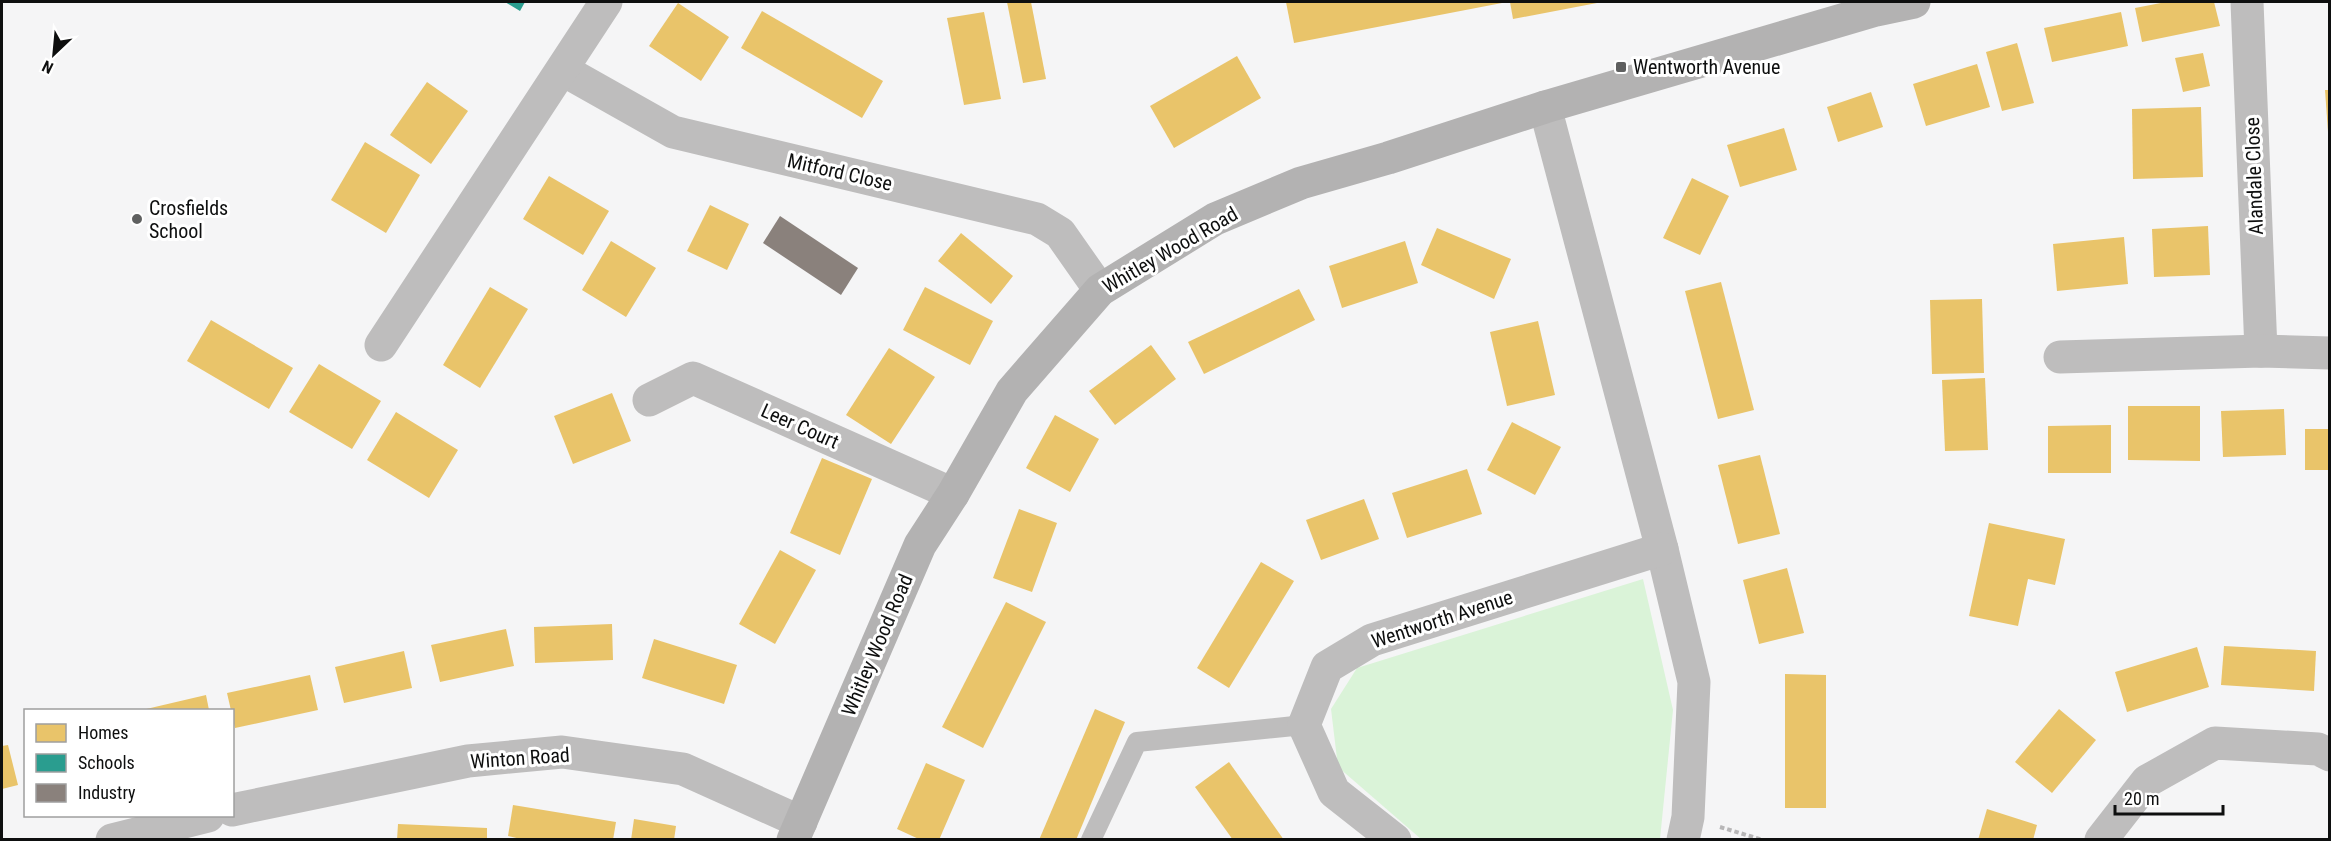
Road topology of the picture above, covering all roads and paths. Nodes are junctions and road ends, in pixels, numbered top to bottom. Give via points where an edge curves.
1 (606, 2) edge
2 (1914, 2) edge
3 (2247, 2) edge
4 (1875, 6) edge
5 (563, 70) junction
6 (1545, 106) junction
7 (1100, 290) junction
8 (381, 345) dead end
9 (2261, 351) junction
10 (2330, 353) edge
11 (2060, 357) dead end
12 (649, 400) dead end
13 (953, 494) junction
14 (1662, 549) junction
15 (1304, 725) junction
16 (2330, 755) edge
17 (234, 810) edge
18 (204, 817) edge
19 (1686, 828) edge
20 (797, 831) edge
21 (112, 840) edge
22 (1091, 840) edge
23 (1395, 840) edge
24 (1763, 840) edge
25 (2101, 840) edge

1 - 5 street
2 - 4 street, Whitley Wood Road
3 - 9 street, Alandale Close
4 - 6 street, Whitley Wood Road
5 - 7 street, Mitford Close via 673,132 1037,219 1060,233
5 - 8 street
6 - 7 street, Whitley Wood Road via 1301,183 1215,219
6 - 14 street
7 - 13 street, Whitley Wood Road via 1011,391
9 - 10 street
9 - 11 street
12 - 13 street, Leer Court via 693,378
13 - 20 street, Whitley Wood Road via 920,545
14 - 15 street, Wentworth Avenue via 1372,640 1327,667
14 - 19 street via 1694,682
15 - 22 lane via 1137,742
15 - 23 street via 1334,792
16 - 25 street via 2318,749 2215,743 2147,781
17 - 20 street, Winton Road via 468,760 562,752 682,769
18 - 21 street
19 - 24 path

